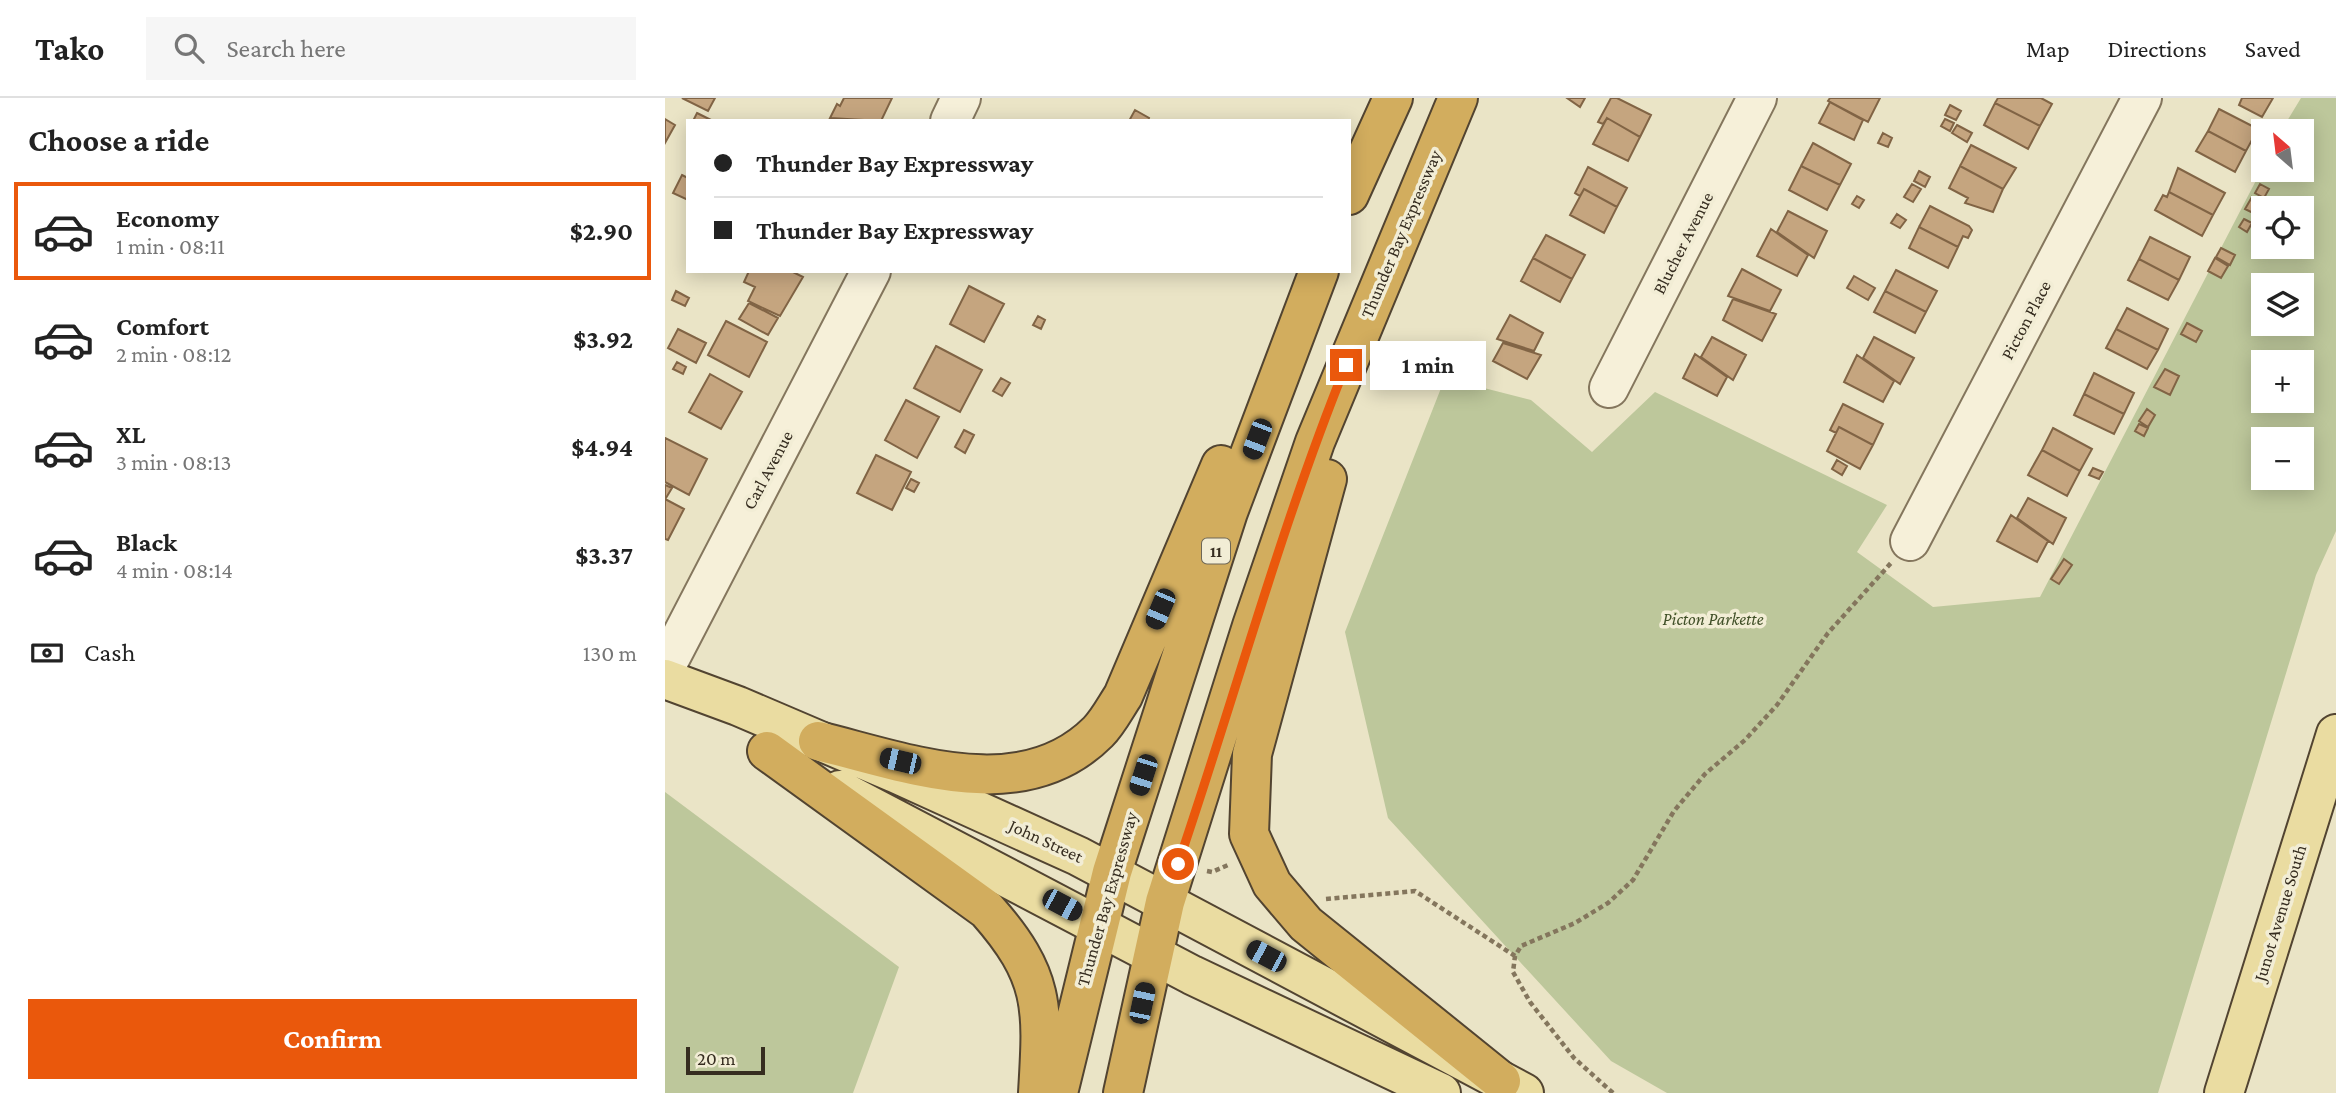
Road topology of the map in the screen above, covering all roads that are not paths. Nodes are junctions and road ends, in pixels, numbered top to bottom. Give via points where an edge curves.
1 (961, 98) edge
2 (1393, 98) edge
3 (1458, 98) edge
4 (1757, 98) edge
5 (2142, 98) edge
6 (951, 119) edge
7 (1351, 191) edge
8 (870, 273) edge
9 (1317, 273) edge
10 (1317, 273) edge
11 (1367, 313) junction
12 (1609, 388) dead end
13 (1910, 541) road end
14 (665, 668) edge
15 (665, 679) edge
16 (2336, 734) edge
17 (818, 741) junction
18 (767, 751) junction
19 (1112, 872) junction
20 (1165, 902) junction
21 (1097, 923) junction
22 (1153, 953) junction
23 (1513, 1087) edge
24 (1038, 1093) edge
25 (1058, 1093) edge
26 (1123, 1093) edge
27 (1441, 1093) edge
28 (2224, 1093) edge

1 - 6 street
2 - 7 highway
3 - 11 highway, Thunder Bay Expressway
4 - 12 street, Blucher Avenue
5 - 13 street, Picton Place
8 - 14 street, Carl Avenue
9 - 17 highway via 1212,482 1123,696 1099,731 1045,767 1010,775 927,767
10 - 19 highway, Thunder Bay Expressway / 11 via 1228,512
11 - 20 highway, Thunder Bay Expressway via 1315,442
11 - 23 highway via 1319,510 1251,754 1249,834 1272,884 1306,924
15 - 17 main road, John Street
15 - 18 main road, John Street
16 - 28 main road, Junot Avenue South
17 - 19 main road, John Street
18 - 21 main road, John Street
18 - 24 highway via 987,910 1012,939 1032,972 1042,1024
19 - 20 main road, John Street
19 - 21 highway, Thunder Bay Expressway / 11
20 - 22 highway, Thunder Bay Expressway
20 - 23 main road, John Street
21 - 22 main road, John Street
21 - 25 highway, Thunder Bay Expressway / 11
22 - 26 highway, Thunder Bay Expressway
22 - 27 main road, John Street

